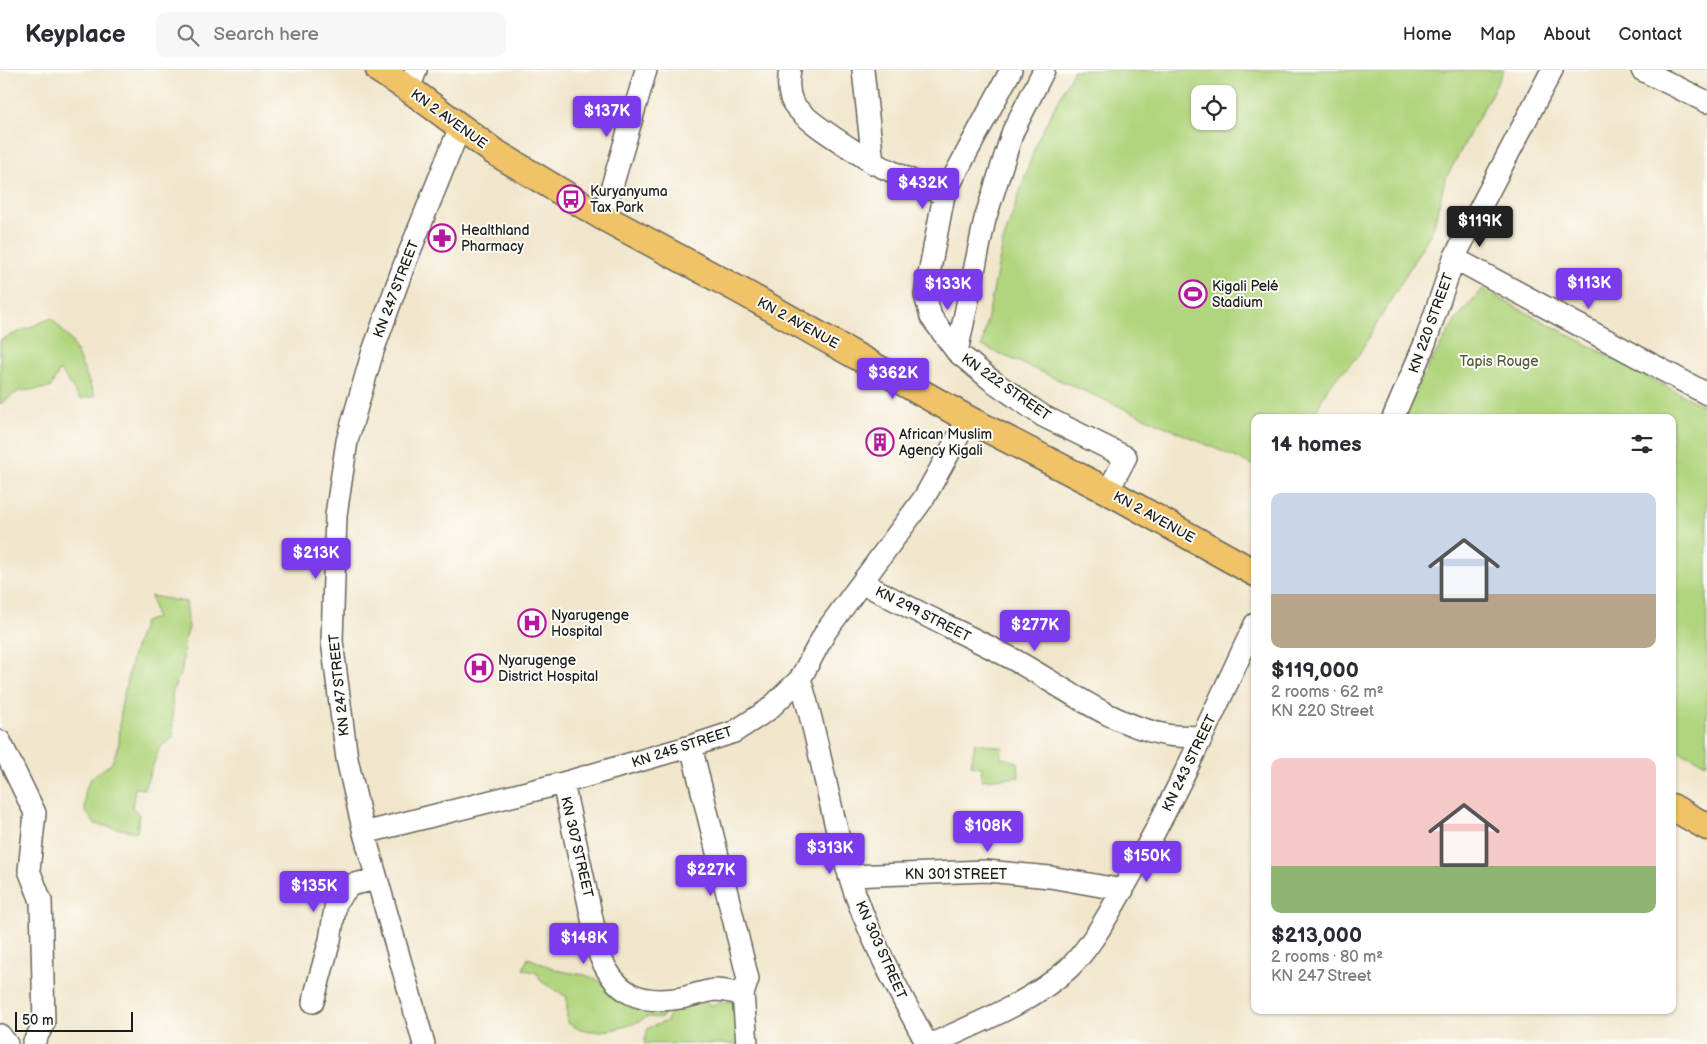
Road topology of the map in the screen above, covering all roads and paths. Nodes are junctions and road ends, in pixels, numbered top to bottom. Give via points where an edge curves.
1 (379, 70) edge
2 (646, 70) edge
3 (790, 70) edge
4 (863, 70) edge
5 (1010, 70) edge
6 (1044, 70) edge
7 (1552, 70) edge
8 (1642, 70) edge
9 (412, 80) edge
10 (1707, 102) edge
11 (460, 126) junction
12 (873, 163) junction
13 (944, 195) junction
14 (603, 217) junction
15 (1454, 258) junction
16 (957, 352) junction
17 (1707, 394) edge
18 (1395, 414) edge
19 (968, 418) junction
20 (1108, 491) junction
21 (1251, 571) edge
22 (863, 583) junction
23 (1251, 632) edge
24 (800, 679) junction
25 (1201, 737) junction
26 (0, 741) edge
27 (691, 746) junction
28 (563, 783) junction
29 (1676, 809) edge
30 (1707, 827) edge
31 (364, 833) junction
32 (849, 876) junction
33 (377, 878) junction
34 (1123, 890) junction
35 (743, 994) junction
36 (313, 1002) dead end
37 (0, 1036) edge
38 (7, 1044) edge
39 (33, 1044) edge
40 (424, 1044) edge
41 (747, 1044) edge
42 (927, 1044) edge
43 (932, 1044) edge

1 - 9 main road, KN 2 AVENUE
2 - 14 street
3 - 12 street via 792,102 810,120
4 - 12 street
5 - 13 street
6 - 16 street, KN 222 STREET via 1013,131 985,219
7 - 15 street, KN 220 STREET
8 - 10 street
9 - 11 main road, KN 2 AVENUE
11 - 14 main road, KN 2 AVENUE via 493,150
11 - 31 street, KN 247 STREET via 403,268 373,351 346,441 336,515 332,641 347,759
12 - 13 street
13 - 16 street via 925,295 931,317
14 - 19 main road, KN 2 AVENUE
15 - 17 street
15 - 18 street, KN 220 STREET via 1425,343
16 - 20 street, KN 222 STREET via 1043,416 1126,457
19 - 20 main road, KN 2 AVENUE
19 - 22 street, KN 245 STREET via 924,498
20 - 21 main road, KN 2 AVENUE
22 - 24 street, KN 245 STREET via 826,631
22 - 25 street, KN 299 STREET via 1008,656 1067,693 1124,722 1166,735
23 - 25 street, KN 243 STREET
24 - 27 street, KN 245 STREET via 768,710 734,732
24 - 32 street, KN 303 STREET
25 - 34 street, KN 243 STREET
26 - 39 street via 35,812 29,870 42,901 44,1023
27 - 28 street, KN 245 STREET
27 - 35 street via 748,978
28 - 31 street, KN 245 STREET
28 - 35 street, KN 307 STREET via 600,956 607,973 619,987 634,996 654,1001 716,990
29 - 30 main road
31 - 33 street, KN 247 STREET
32 - 34 street, KN 301 STREET via 986,871 1050,877
32 - 42 street, KN 303 STREET via 889,973
33 - 36 street via 350,885 336,902 330,940
33 - 40 street, KN 247 STREET
34 - 43 street, KN 243 STREET via 1107,918 1068,969 1000,1012
35 - 41 street
37 - 38 street

